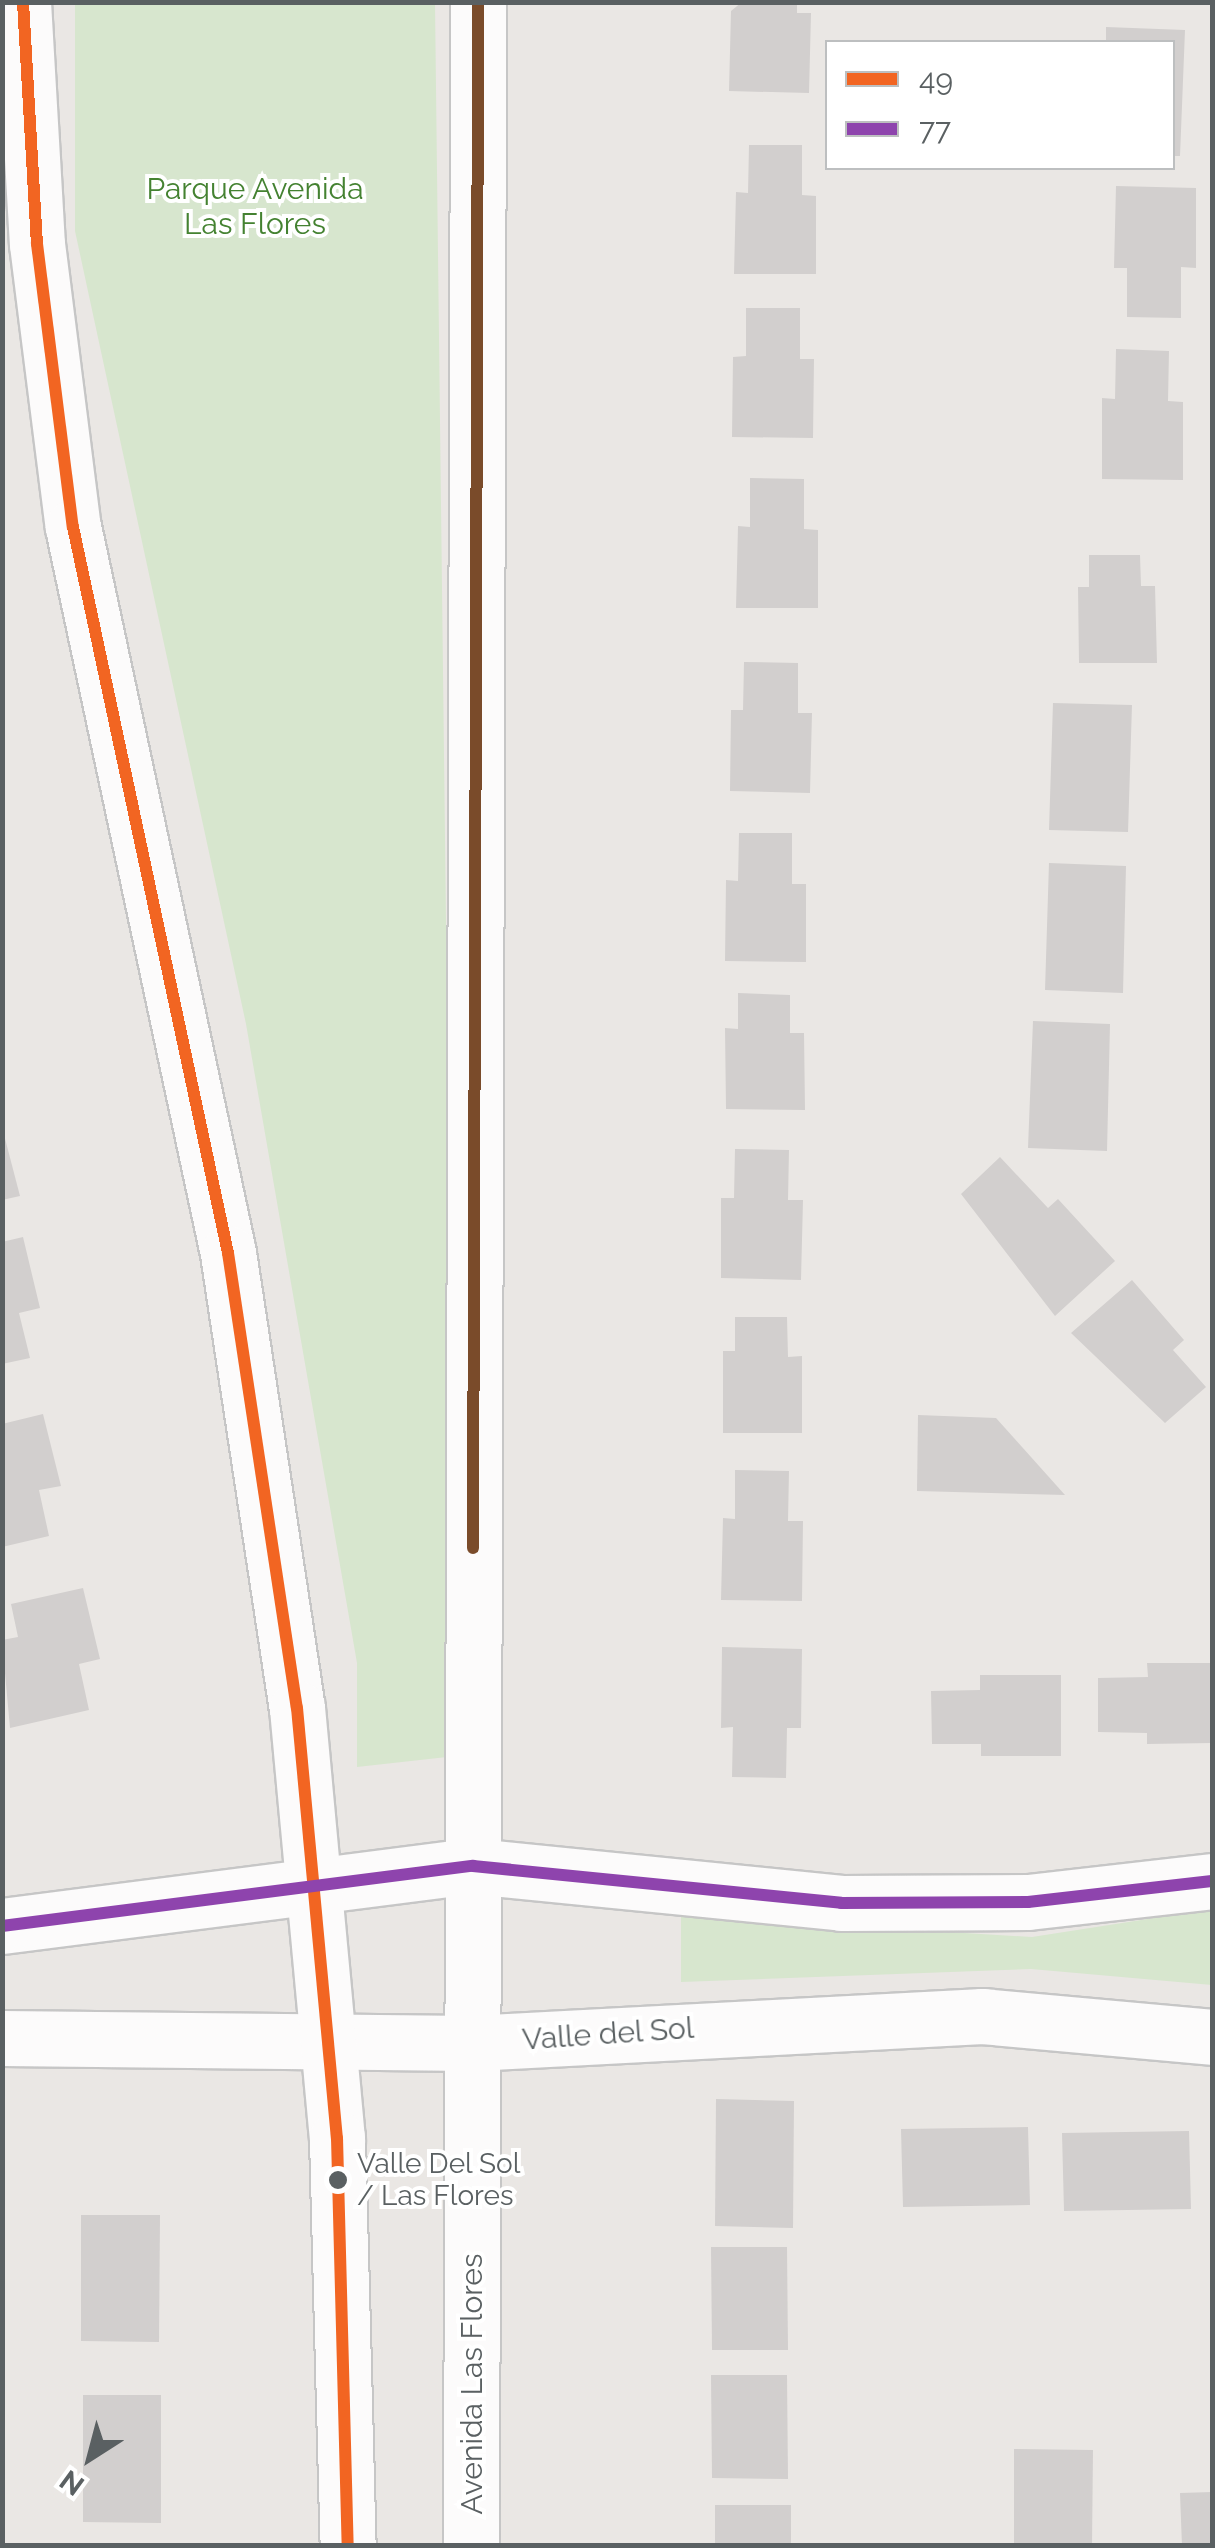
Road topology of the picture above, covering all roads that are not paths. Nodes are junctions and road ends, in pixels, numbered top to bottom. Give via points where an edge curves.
1 (24, 2) edge
2 (478, 2) edge
3 (473, 1866) junction
4 (1212, 1881) edge
5 (316, 1883) junction
6 (2, 1926) edge
7 (1212, 2037) edge
8 (2, 2038) edge
9 (472, 2043) junction
10 (330, 2044) junction
11 (348, 2546) edge
12 (471, 2546) edge

1 - 5 street via 37,244 73,527 228,1253
2 - 3 street, Avenida Las Flores
3 - 4 street via 841,1904 1028,1902
3 - 5 street
3 - 9 street, Avenida Las Flores
5 - 6 street
5 - 10 street
7 - 9 street, Valle del Sol via 905,2016
8 - 10 street, Valle del Sol
9 - 10 street, Valle del Sol
9 - 12 street, Avenida Las Flores
10 - 11 street

